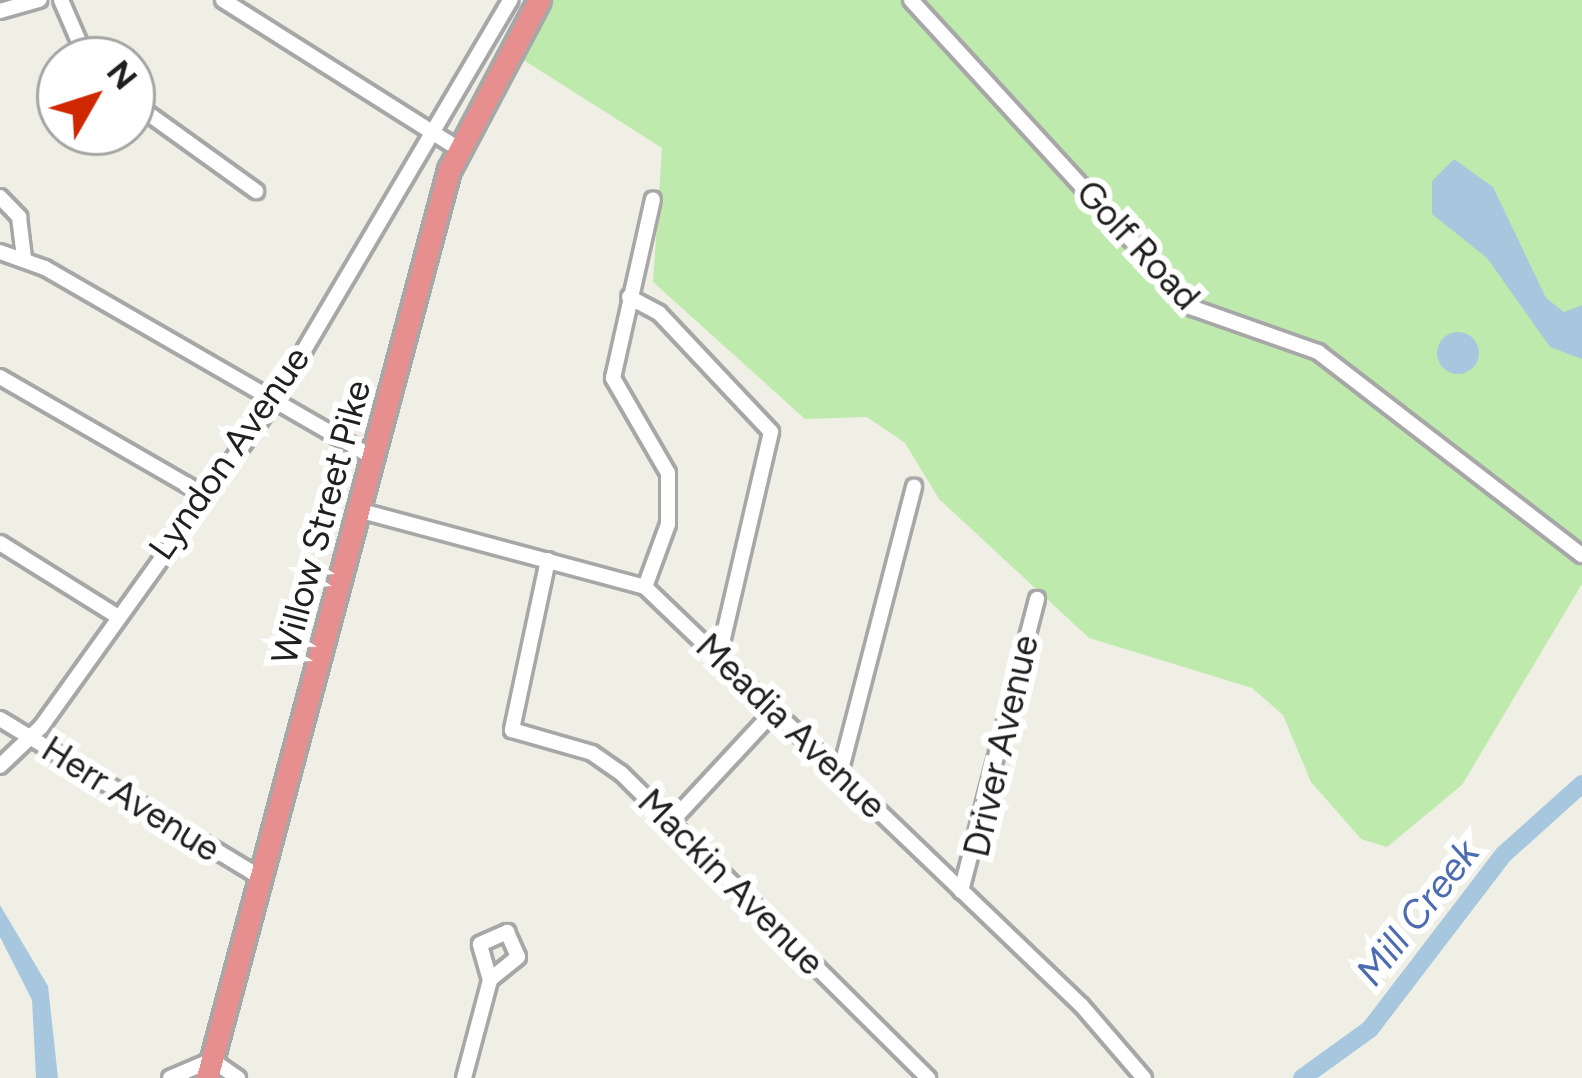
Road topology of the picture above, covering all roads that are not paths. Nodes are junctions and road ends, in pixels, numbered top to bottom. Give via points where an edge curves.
1 (39, 0) edge
2 (61, 0) edge
3 (223, 0) edge
4 (510, 0) edge
5 (539, 0) edge
6 (911, 0) edge
7 (0, 11) edge
8 (77, 36) edge
9 (156, 120) edge
10 (426, 132) junction
11 (457, 148) junction
12 (256, 191) dead end
13 (0, 197) edge
14 (653, 199) dead end
15 (0, 252) edge
16 (24, 258) junction
17 (629, 297) junction
18 (0, 377) edge
19 (273, 403) junction
20 (371, 456) junction
21 (914, 486) dead end
22 (201, 494) junction
23 (358, 510) junction
24 (0, 543) edge
25 (1582, 555) edge
26 (548, 560) junction
27 (645, 587) junction
28 (1036, 599) dead end
29 (117, 616) junction
30 (718, 656) junction
31 (774, 711) junction
32 (0, 719) edge
33 (32, 738) junction
34 (0, 766) edge
35 (840, 773) junction
36 (671, 822) junction
37 (262, 878) junction
38 (961, 891) junction
39 (490, 980) dead end
40 (210, 1069) edge
41 (170, 1078) edge
42 (238, 1078) edge
43 (464, 1078) edge
44 (928, 1078) edge
45 (1144, 1078) edge

1 - 7 street
2 - 8 street
3 - 10 street
4 - 10 street, Lyndon Avenue
5 - 11 highway, Willow Street Pike
6 - 25 street, Golf Road via 1193,308 1318,352
9 - 12 street
10 - 11 street
10 - 19 street, Lyndon Avenue
11 - 20 highway, Willow Street Pike
13 - 16 street via 19,217
14 - 17 street
15 - 16 street
16 - 19 street
17 - 27 street via 615,389 657,447 671,492
17 - 30 street via 658,314 771,432
18 - 22 street
19 - 20 street
19 - 22 street, Lyndon Avenue
20 - 23 highway, Willow Street Pike
21 - 35 street
22 - 29 street, Lyndon Avenue
23 - 26 street, Meadia Avenue
23 - 37 highway, Willow Street Pike
24 - 29 street
26 - 27 street, Meadia Avenue
26 - 36 street, Mackin Avenue via 509,726 602,758
27 - 30 street, Meadia Avenue
28 - 38 street, Driver Avenue
29 - 33 street, Lyndon Avenue
30 - 31 street, Meadia Avenue
31 - 35 street, Meadia Avenue
31 - 36 street
32 - 33 street, Herr Avenue
33 - 34 street, Lyndon Avenue
33 - 37 street, Herr Avenue
35 - 38 street, Meadia Avenue
36 - 44 street, Mackin Avenue
37 - 40 highway, Willow Street Pike
38 - 45 street, Meadia Avenue
39 - 43 street
40 - 41 street
40 - 42 street

